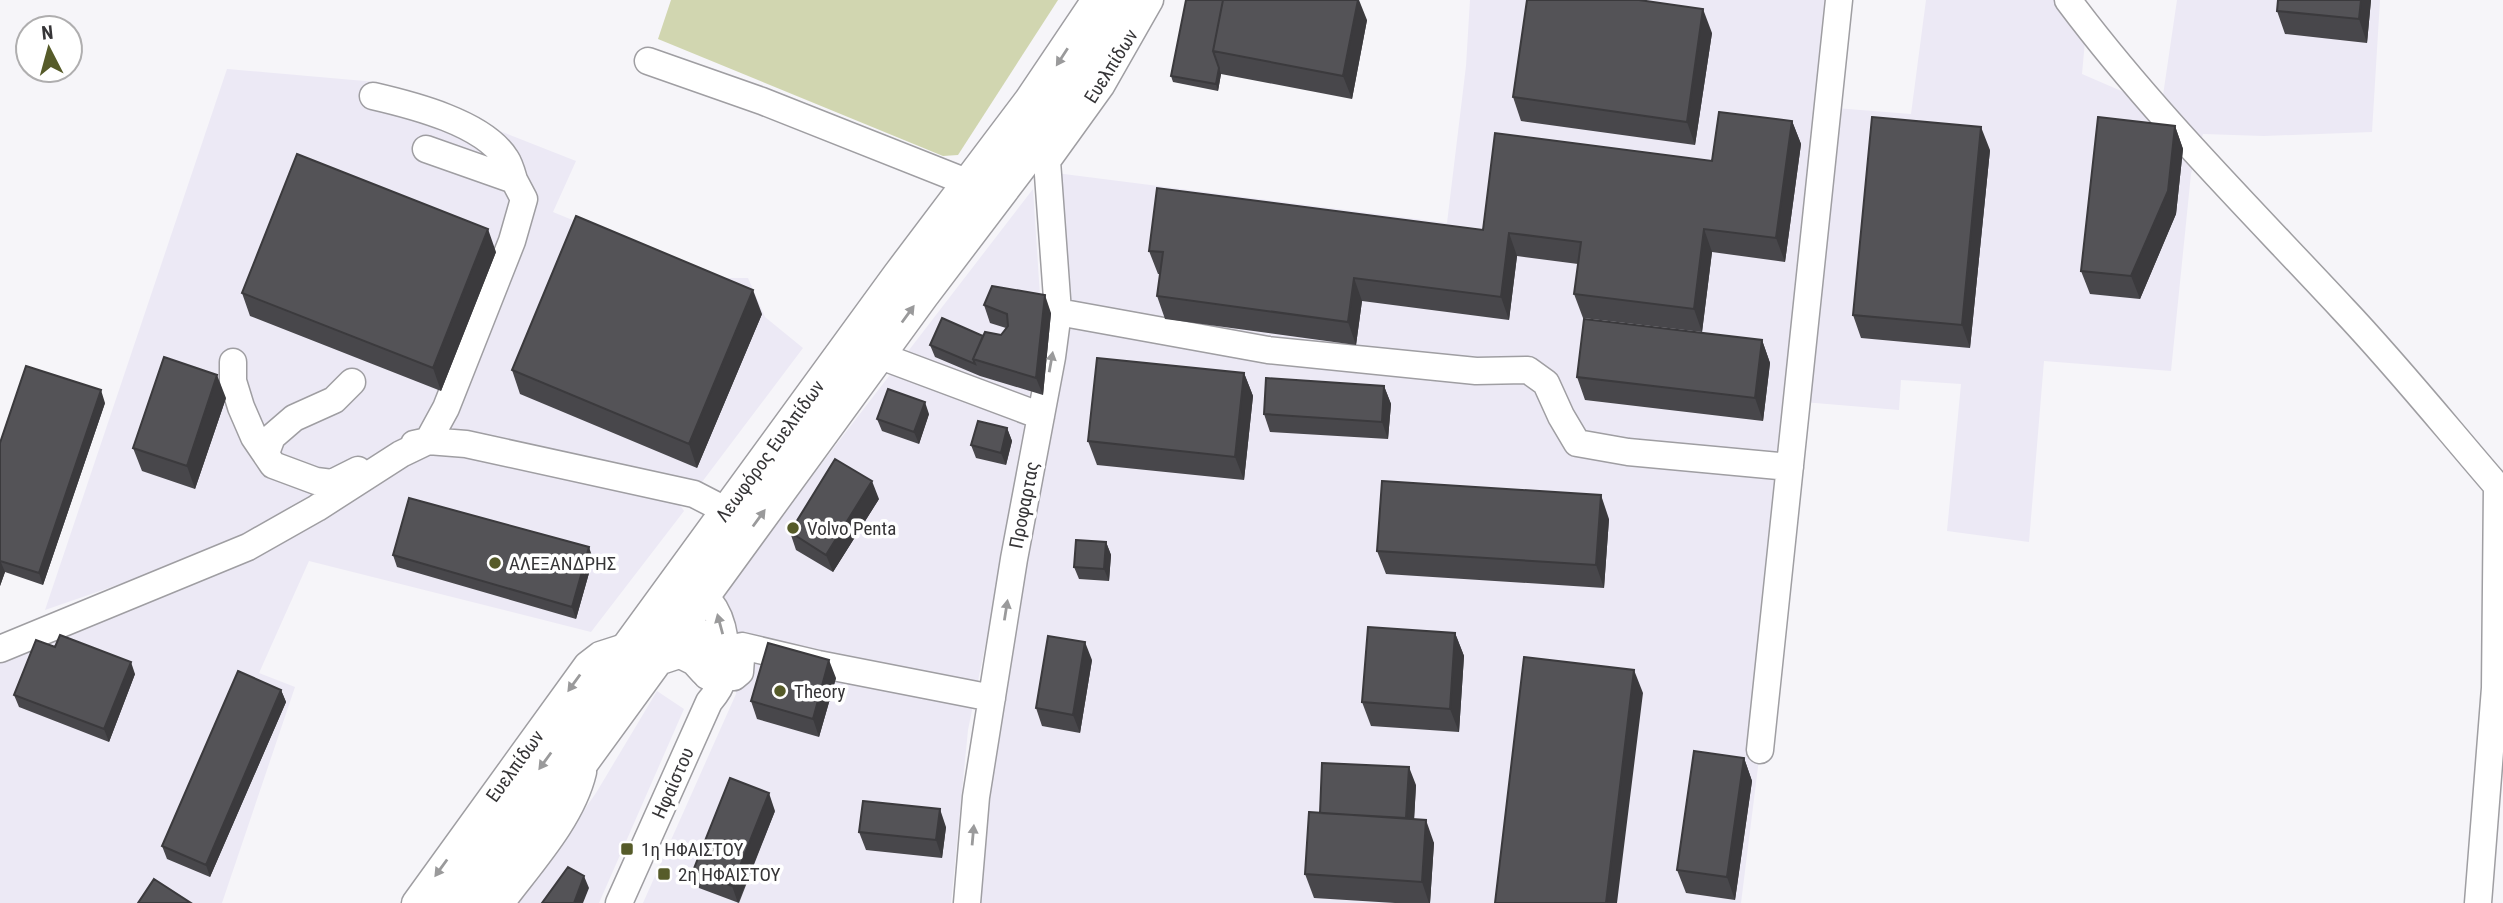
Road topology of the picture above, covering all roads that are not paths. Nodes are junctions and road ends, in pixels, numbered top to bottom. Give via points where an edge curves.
1 (1839, 0) edge
2 (2068, 0) edge
3 (1130, 6) edge
4 (648, 61) dead end
5 (373, 96) dead end
6 (1063, 124) junction
7 (426, 149) dead end
8 (514, 180) junction
9 (969, 183) junction
10 (1058, 312) junction
11 (878, 355) junction
12 (233, 362) dead end
13 (352, 382) dead end
14 (1041, 416) junction
15 (428, 441) junction
16 (265, 453) junction
17 (1790, 467) junction
18 (727, 511) junction
19 (689, 593) junction
20 (0, 649) edge
21 (642, 653) junction
22 (712, 687) junction
23 (992, 698) junction
24 (1760, 750) dead end
25 (589, 752) junction
26 (415, 903) edge
27 (442, 903) edge
28 (479, 903) edge
29 (501, 903) edge
30 (619, 903) edge
31 (967, 903) edge
32 (2478, 903) edge

1 - 17 street
2 - 32 street via 2190,149 2345,311 2497,486 2495,688
3 - 6 main road, Λεωφόρος Ευελπίδων
3 -> 9 main road, Λεωφόρος Ευελπίδων via 1031,102
4 - 9 street
5 - 8 street via 453,120 493,143 507,159
6 - 10 street, Προφαρτας via 1046,169
11 -> 6 main road, Λεωφόρος Ευελπίδων
7 - 8 street
8 - 15 street via 524,200 512,241 446,408
9 - 18 main road, Λεωφόρος Ευελπίδων
14 -> 10 street, Προφαρτας
10 - 17 street via 1268,350 1476,371 1528,370 1546,383 1577,443
11 - 14 street
19 -> 11 main road, Λεωφόρος Ευελπίδων
12 - 16 street via 233,382 241,407
13 - 16 street via 334,400 294,418 272,437
23 -> 14 street, Προφαρτας
15 - 16 street via 401,446 332,483 272,465
15 - 18 street via 466,444 694,494
15 - 20 street via 248,547
17 - 24 street
18 - 19 main road, Λεωφόρος Ευελπίδων
19 - 21 main road, Λεωφόρος Ευελπίδων
19 - 22 street
21 - 22 main road via 680,651 696,659
21 - 25 main road, Λεωφόρος Ευελπίδων
21 -> 26 street, Ευελπίδων via 600,655 587,665
21 -> 27 main road, Λεωφόρος Ευελπίδων
22 - 23 street, Ηφαίστου via 740,672 743,646
22 - 30 street, Ηφαίστου
31 -> 23 street, Προφαρτας via 976,797
25 - 28 main road, Λεωφόρος Ευελπίδων
25 - 29 street via 579,789 566,813

